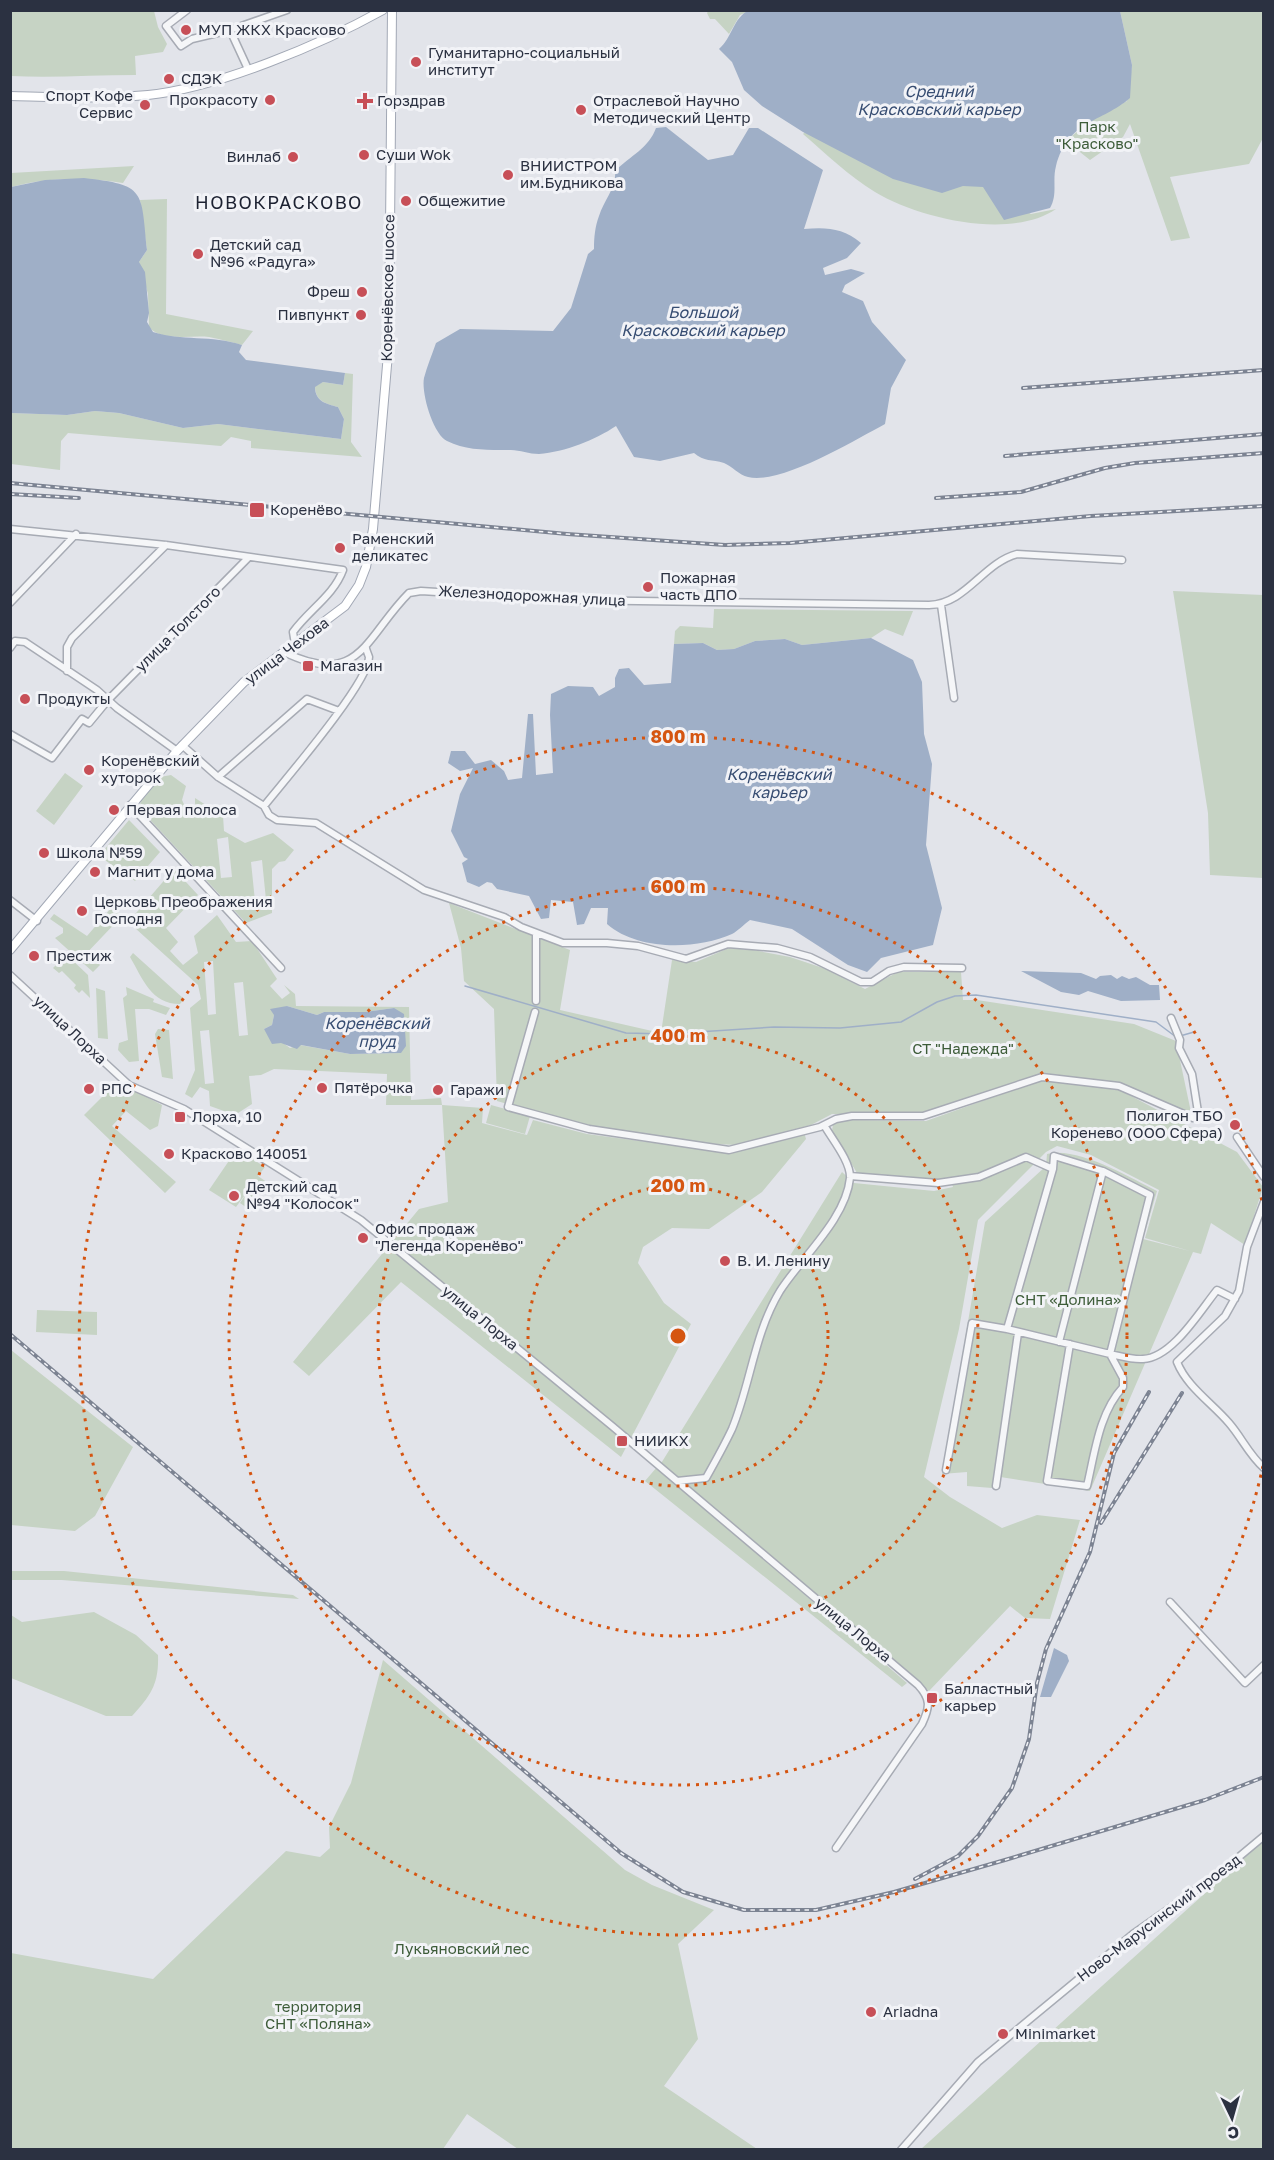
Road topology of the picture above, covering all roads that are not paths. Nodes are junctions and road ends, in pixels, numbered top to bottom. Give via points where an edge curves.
1 (187, 10) edge
2 (287, 10) edge
3 (392, 10) edge
4 (380, 11) edge
5 (230, 30) junction
6 (248, 69) junction
7 (10, 96) edge
8 (10, 529) edge
9 (373, 529) joint
10 (76, 534) junction
11 (166, 545) junction
12 (248, 558) junction
13 (1122, 560) dead end
14 (10, 603) edge
15 (941, 605) junction
16 (295, 644) junction
17 (10, 648) edge
18 (366, 648) junction
19 (284, 652) junction
20 (67, 671) junction
21 (954, 698) dead end
22 (108, 700) junction
23 (339, 711) junction
24 (10, 734) edge
25 (180, 748) junction
26 (218, 777) junction
27 (130, 805) junction
28 (264, 806) junction
29 (10, 900) edge
30 (37, 921) junction
31 (536, 933) junction
32 (10, 950) edge
33 (281, 968) dead end
34 (962, 968) dead end
35 (10, 975) edge
36 (536, 1001) dead end
37 (535, 1012) dead end
38 (1171, 1018) dead end
39 (824, 1125) junction
40 (1237, 1137) dead end
41 (1053, 1169) junction
42 (1103, 1171) junction
43 (850, 1176) junction
44 (1263, 1177) edge
45 (1263, 1202) edge
46 (1235, 1299) junction
47 (1007, 1329) junction
48 (1018, 1333) junction
49 (1059, 1342) junction
50 (1070, 1344) junction
51 (1110, 1354) junction
52 (1263, 1468) edge
53 (946, 1470) dead end
54 (677, 1481) junction
55 (996, 1486) dead end
56 (1170, 1602) dead end
57 (1263, 1665) edge
58 (1263, 1836) edge
59 (836, 1848) dead end
60 (901, 2150) edge

1 - 5 street via 166,26 181,46 192,39
2 - 5 street
3 - 9 main road, Коренёвское шоссе via 389,342
4 - 6 main road
5 - 6 street
6 - 7 main road via 149,95
8 - 10 street
9 - 16 main road, улица Чехова via 366,567 345,606
10 - 11 street
10 - 14 street
11 - 12 street
11 - 20 street via 72,638 67,647
12 - 16 street via 343,570 329,594 293,632
12 - 22 street, улица Толстого
13 - 15 street via 1017,554 1002,560
15 - 18 street, Железнодорожная улица via 566,600 421,591 409,593 402,600
15 - 21 street
16 - 19 main road, улица Чехова
17 - 20 street via 15,641 25,642
18 - 19 street, Железнодорожная улица via 352,658 328,665 305,662
18 - 23 street via 369,657 364,672
19 - 25 main road, улица Чехова via 244,682
20 - 22 street
22 - 24 street, улица Толстого via 89,723 82,719 52,758
22 - 25 street
23 - 26 street via 307,699
23 - 28 street
25 - 26 street
25 - 27 main road, улица Чехова
26 - 28 street
27 - 30 main road, улица Чехова
27 - 33 street
28 - 31 street via 277,820 316,823 424,890 496,914
29 - 30 street
30 - 32 main road, улица Чехова
31 - 34 street via 563,943 638,946 686,959 728,944 785,949 861,982 872,982 903,967
31 - 36 street
35 - 54 street, улица Лорха via 129,1084 184,1109 361,1220
37 - 39 street via 508,1107 590,1129 729,1150
38 - 39 street via 1180,1040 1179,1048 1192,1074 1198,1112 1193,1118 1119,1086 1042,1077 923,1116 852,1116
39 - 43 street
40 - 44 street
41 - 42 street via 1053,1156
41 - 43 street via 1026,1156 979,1177 938,1184
41 - 47 street
42 - 49 street
42 - 51 street via 1150,1195
43 - 54 street via 831,1221 780,1290 760,1331 732,1428 706,1478
45 - 46 street
46 - 51 street via 1217,1290 1189,1328 1158,1356 1143,1359
46 - 52 street via 1225,1316 1177,1362 1183,1376 1230,1424
47 - 48 street
47 - 53 street via 972,1323
48 - 49 street
48 - 55 street
49 - 50 street
50 - 51 street
50 - 51 street via 1047,1480 1087,1486 1102,1420 1123,1387 1123,1378
54 - 59 street, улица Лорха via 928,1695 930,1708 922,1724
56 - 57 street via 1245,1683
58 - 60 street, Ново-Марусинский проезд via 1216,1876 1133,1934 978,2062

